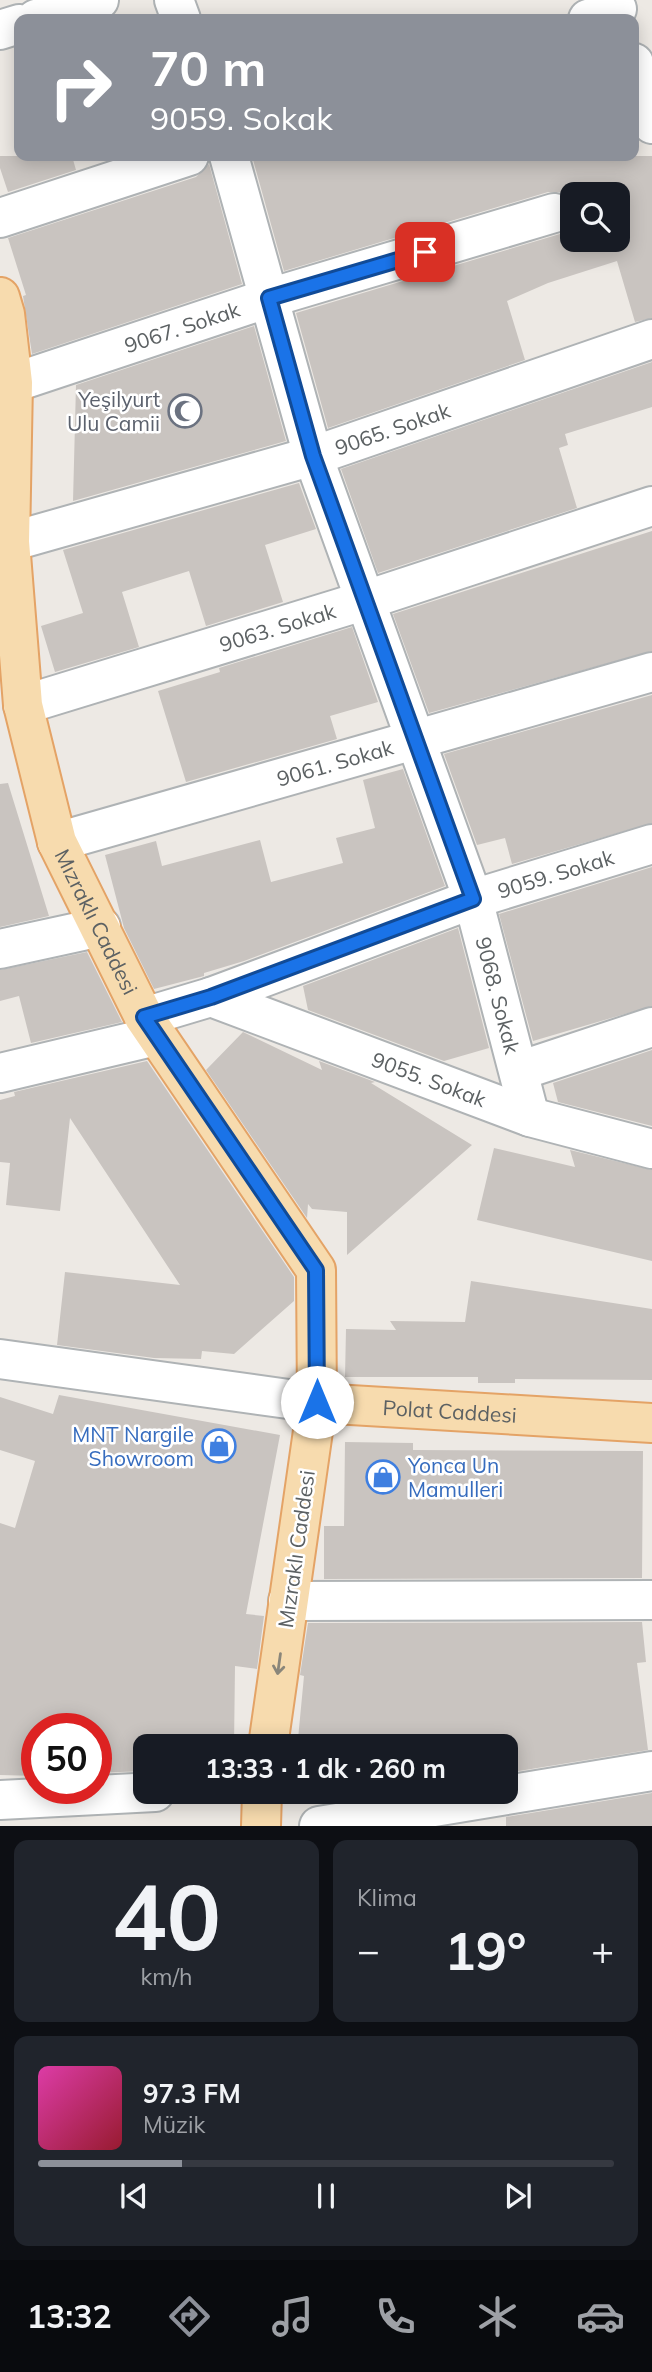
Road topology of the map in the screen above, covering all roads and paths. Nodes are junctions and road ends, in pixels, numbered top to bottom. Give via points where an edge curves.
1 (99, 0) edge
2 (53, 14) edge
3 (639, 79) edge
4 (652, 124) edge
5 (174, 161) edge
6 (230, 161) edge
7 (554, 213) dead end
8 (0, 218) edge
9 (269, 298) junction
10 (2, 309) edge
11 (652, 339) edge
12 (13, 383) junction
13 (313, 456) junction
14 (5, 467) edge
15 (652, 506) edge
16 (10, 542) junction
17 (363, 601) junction
18 (652, 671) edge
19 (11, 707) edge
20 (415, 739) junction
21 (57, 842) junction
22 (652, 844) edge
23 (473, 899) junction
24 (101, 927) junction
25 (0, 950) edge
26 (211, 997) junction
27 (150, 1027) junction
28 (652, 1027) edge
29 (519, 1071) junction
30 (0, 1073) edge
31 (530, 1117) junction
32 (652, 1149) edge
33 (0, 1359) edge
34 (317, 1402) junction
35 (652, 1423) edge
36 (652, 1600) edge
37 (288, 1601) junction
38 (270, 1734) edge
39 (652, 1771) edge
40 (133, 1793) edge
41 (0, 1800) edge
42 (262, 1804) edge
43 (261, 1826) edge
44 (319, 1826) edge

1 - 2 street
3 - 4 street
5 - 8 street
6 - 9 street, 9068. Sokak
7 - 9 street, 9067. Sokak
9 - 12 street, 9067. Sokak
9 - 13 street, 9068. Sokak
10 - 12 main road, Mızraklı Caddesi
11 - 13 street, 9065. Sokak
12 - 14 main road, Mızraklı Caddesi
13 - 16 street, 9065. Sokak
13 - 17 street, 9068. Sokak
14 - 16 main road, Mızraklı Caddesi
15 - 17 street, 9063. Sokak
16 - 19 main road, Mızraklı Caddesi
17 - 19 street, 9063. Sokak
17 - 20 street, 9068. Sokak
18 - 20 street, 9061. Sokak
19 - 21 main road, Mızraklı Caddesi
20 - 21 street, 9061. Sokak
20 - 23 street, 9068. Sokak
21 - 24 main road, Mızraklı Caddesi
22 - 23 street, 9059. Sokak
23 - 26 street, 9059. Sokak
23 - 29 street, 9068. Sokak
24 - 25 street
24 - 27 main road, Mızraklı Caddesi
26 - 27 street, 9059. Sokak
26 - 31 street, 9055. Sokak
27 - 30 street, 9059. Sokak
27 - 34 main road, Mızraklı Caddesi via 316,1270
28 - 29 street
29 - 31 street, 9068. Sokak
31 - 32 street, 9055. Sokak
33 - 34 street, Polat Caddesi
34 - 35 main road, Polat Caddesi
34 - 37 main road, Mızraklı Caddesi
36 - 37 street
37 -> 38 main road, Mızraklı Caddesi
39 - 44 street
40 - 41 street
42 - 43 main road

